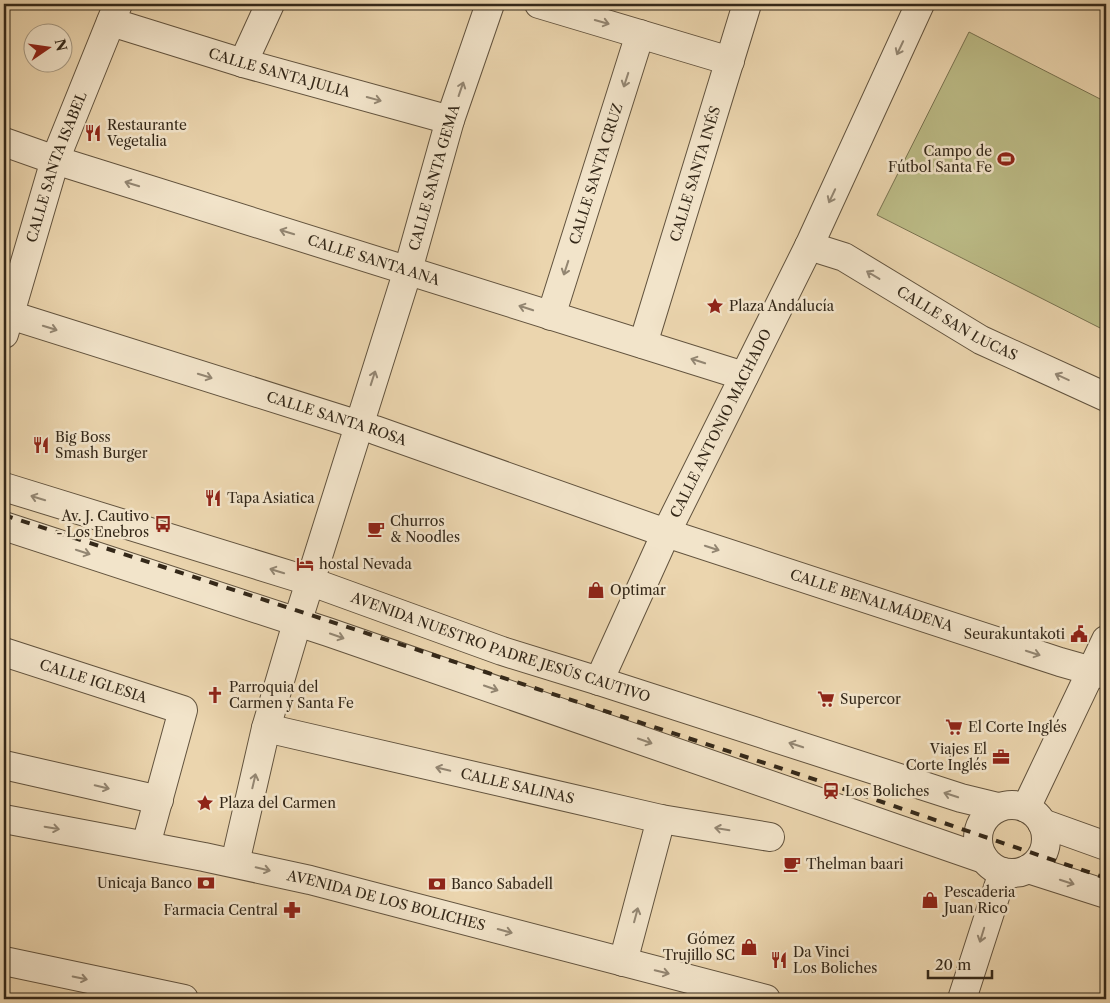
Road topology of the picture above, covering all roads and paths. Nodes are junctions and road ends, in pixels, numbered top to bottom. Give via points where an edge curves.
1 (270, 4) edge
2 (490, 4) edge
3 (539, 4) edge
4 (747, 4) edge
5 (920, 4) edge
6 (114, 13) edge
7 (640, 34) junction
8 (730, 61) junction
9 (243, 63) junction
10 (450, 120) junction
11 (4, 142) edge
12 (55, 160) junction
13 (809, 246) junction
14 (408, 270) junction
15 (551, 316) junction
16 (6, 321) edge
17 (643, 344) junction
18 (744, 376) junction
19 (1106, 397) edge
20 (358, 424) junction
21 (4, 487) edge
22 (4, 526) edge
23 (666, 533) junction
24 (310, 581) junction
25 (297, 623) junction
26 (1106, 640) edge
27 (4, 652) edge
28 (1099, 672) edge
29 (599, 681) junction
30 (266, 728) junction
31 (4, 764) edge
32 (158, 800) junction
33 (998, 808) junction
34 (1034, 815) junction
35 (4, 819) edge
36 (661, 819) junction
37 (770, 837) dead end
38 (146, 845) junction
39 (1106, 846) edge
40 (235, 863) junction
41 (1005, 867) junction
42 (1106, 894) edge
43 (4, 961) edge
44 (623, 962) junction
45 (184, 999) edge
46 (766, 999) edge
47 (962, 999) edge

1 - 9 street
10 -> 2 street, CALLE SANTA GEMA
3 -> 7 street
4 - 8 street, CALLE SANTA INÉS
5 -> 13 street, CALLE ANTONIO MACHADO
6 - 9 street, CALLE SANTA JULIA
6 - 12 street, CALLE SANTA ISABEL
7 - 8 street
7 -> 15 street, CALLE SANTA CRUZ
8 - 17 street, CALLE SANTA INÉS
9 -> 10 street, CALLE SANTA JULIA
10 - 14 street, CALLE SANTA GEMA
11 - 12 street, CALLE SANTA ANA
14 -> 12 street, CALLE SANTA ANA
12 - 16 street, CALLE SANTA ISABEL
13 - 18 street, CALLE ANTONIO MACHADO
19 -> 13 street, CALLE SAN LUCAS via 982,340 844,257
15 -> 14 street, CALLE SANTA ANA
20 -> 14 street, CALLE SANTA GEMA
15 - 17 street, CALLE SANTA ANA
16 -> 20 street, CALLE SANTA ROSA
18 -> 17 street, CALLE SANTA ANA
18 - 23 street, CALLE ANTONIO MACHADO
20 - 23 street, CALLE SANTA ROSA
20 - 24 street, CALLE SANTA GEMA
24 -> 21 street, AVENIDA NUESTRO PADRE JESÚS CAUTIVO
22 -> 25 street
23 -> 28 street, CALLE BENALMÁDENA
23 - 29 street, CALLE ANTONIO MACHADO
24 - 25 street, CALLE SANTA GEMA
24 - 29 street, AVENIDA NUESTRO PADRE JESÚS CAUTIVO via 502,651
25 - 30 street, CALLE SANTA GEMA
25 -> 41 street
26 - 28 street
27 - 32 street, CALLE IGLESIA via 183,710
28 - 34 street
33 -> 29 street, AVENIDA NUESTRO PADRE JESÚS CAUTIVO
36 -> 30 street, CALLE SALINAS
40 -> 30 street, CALLE SANTA GEMA
31 -> 32 street
32 - 38 street
33 - 34 street via 1017,805
33 - 41 street via 982,821 977,840 980,850
34 - 39 street
34 - 41 street via 1046,833 1042,854 1036,863
35 -> 38 street, AVENIDA DE LOS BOLICHES
37 -> 36 street, CALLE SALINAS
44 -> 36 street
38 - 40 street, AVENIDA DE LOS BOLICHES
40 -> 44 street, AVENIDA DE LOS BOLICHES
41 -> 42 street
41 -> 47 street
43 -> 45 street
44 -> 46 street, AVENIDA DE LOS BOLICHES

